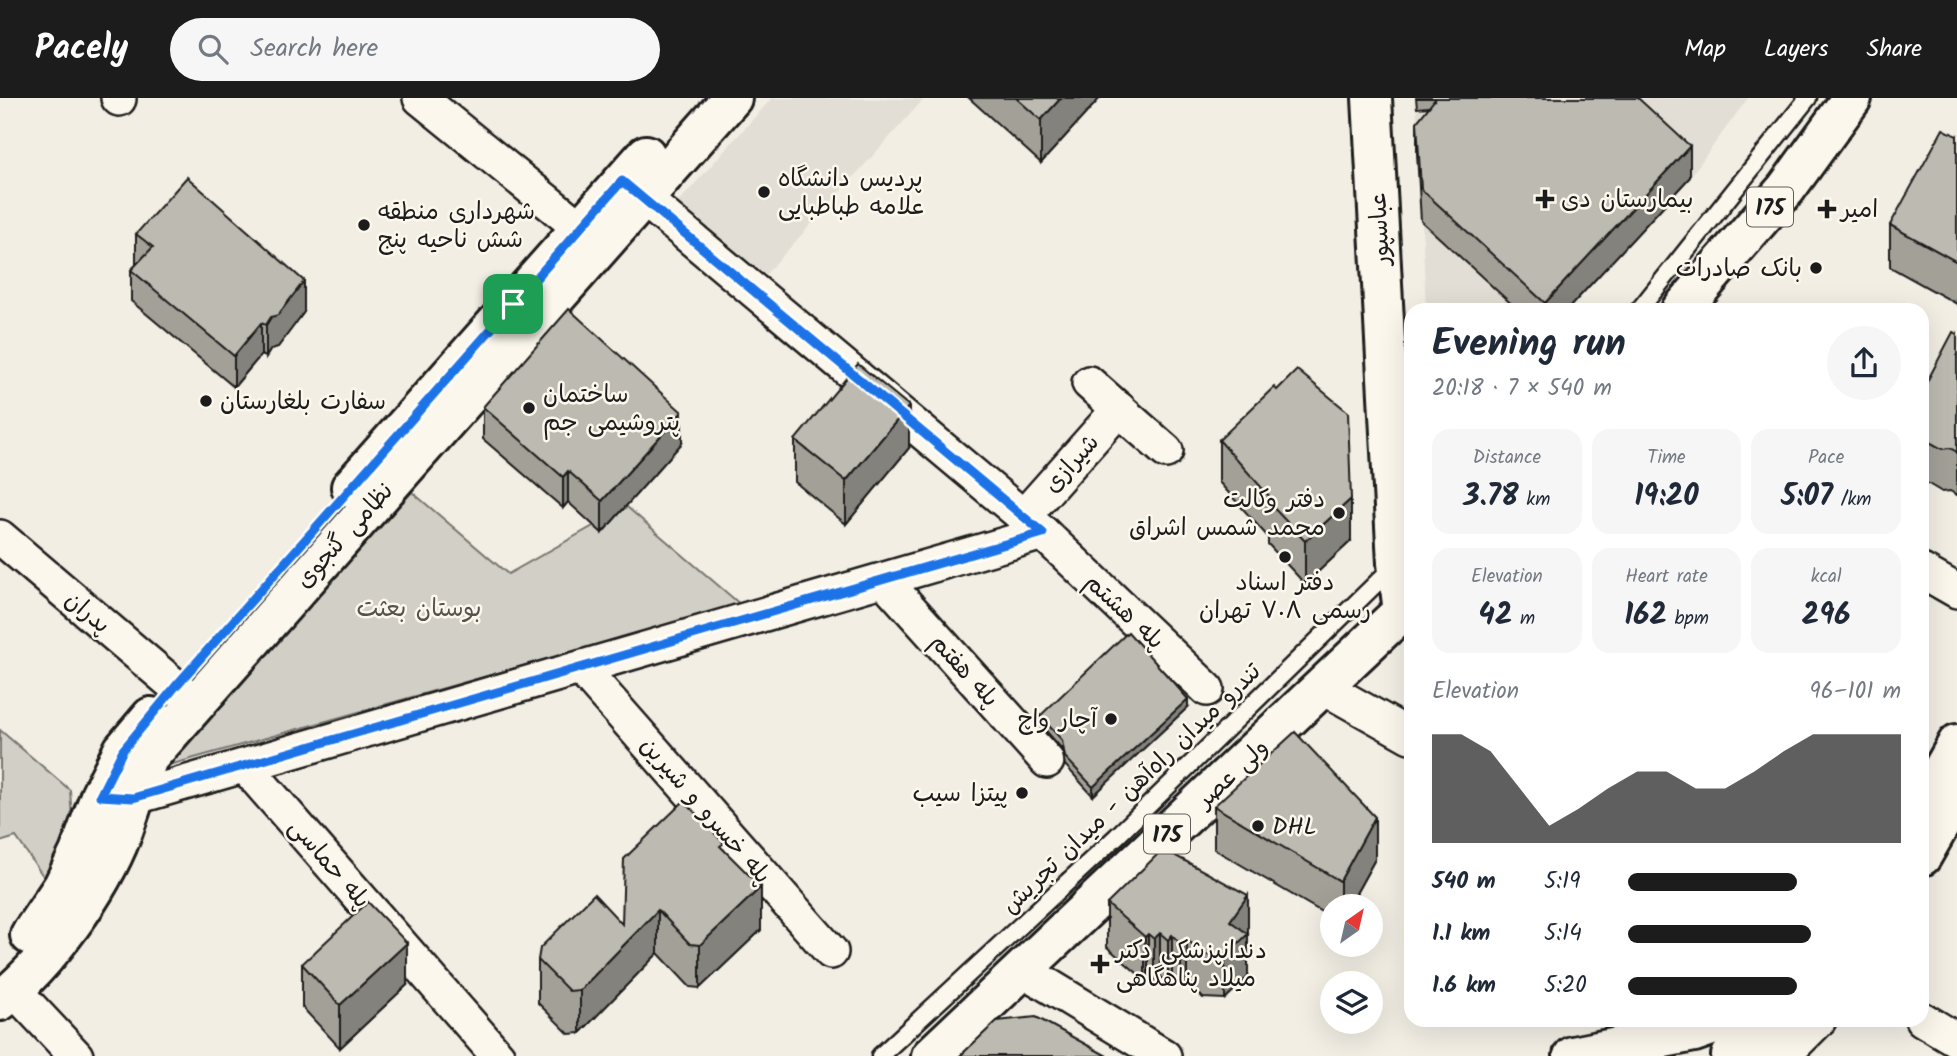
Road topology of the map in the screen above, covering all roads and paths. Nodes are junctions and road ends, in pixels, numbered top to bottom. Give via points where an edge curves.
1 (420, 98) edge
2 (696, 98) edge
3 (732, 98) edge
4 (1373, 98) edge
5 (1808, 98) edge
6 (1852, 98) edge
7 (632, 189) junction
8 (591, 237) junction
9 (1645, 303) edge
10 (1687, 303) edge
11 (1089, 383) dead end
12 (1119, 409) junction
13 (1166, 451) dead end
14 (1033, 525) junction
15 (0, 537) edge
16 (1404, 556) edge
17 (1929, 574) edge
18 (884, 580) junction
19 (1957, 591) edge
20 (1404, 611) edge
21 (581, 668) junction
22 (1323, 687) junction
23 (1208, 689) dead end
24 (185, 694) junction
25 (1404, 733) edge
26 (1957, 744) edge
27 (1046, 761) dead end
28 (245, 766) junction
29 (1929, 794) edge
30 (1957, 794) edge
31 (116, 797) junction
32 (1929, 844) edge
33 (831, 952) dead end
34 (1023, 970) junction
35 (3, 983) edge
36 (1929, 1023) edge
37 (1708, 1027) edge
38 (1784, 1027) edge
39 (1812, 1027) edge
40 (1957, 1040) edge
41 (76, 1056) edge
42 (498, 1056) edge
43 (880, 1056) edge
44 (931, 1056) edge
45 (1164, 1056) edge
46 (1573, 1056) edge
47 (1731, 1056) edge
48 (1783, 1056) edge

1 - 8 street
2 - 7 main road, نظامی گنجوی
3 - 7 main road, نظامی گنجوی
4 - 16 main road, عباسپور
5 - 9 lane
6 - 10 main road, 175 via 1786,188
7 - 8 main road, نظامی گنجوی
7 - 14 street, پله هشتم
8 - 24 main road, نظامی گنجوی
11 - 12 street
12 - 13 street
12 - 14 street, شیرازی
14 - 18 street
14 - 23 street, پله هشتم
15 - 24 street, پدران
16 - 43 lane, تندرو میدان راه‌آهن - میدان تجریش via 1116,837
17 - 19 street
18 - 21 street
18 - 27 street, پله هفتم
20 - 22 main road, ولی عصر / 175
21 - 28 street
21 - 33 street, پله خسرو و شیرین
22 - 25 street
22 - 34 main road, ولی عصر / 175
24 - 31 main road, نظامی گنجوی via 148,758
26 - 29 main road
28 - 31 street
28 - 42 street, پله حماسی
30 - 32 main road
31 - 35 main road, نظامی گنجوی via 121,835 88,897 38,964
34 - 44 main road, ولی عصر / 175
34 - 45 street
35 - 41 street
36 - 40 street
37 - 46 main road
38 - 47 main road
39 - 48 street

